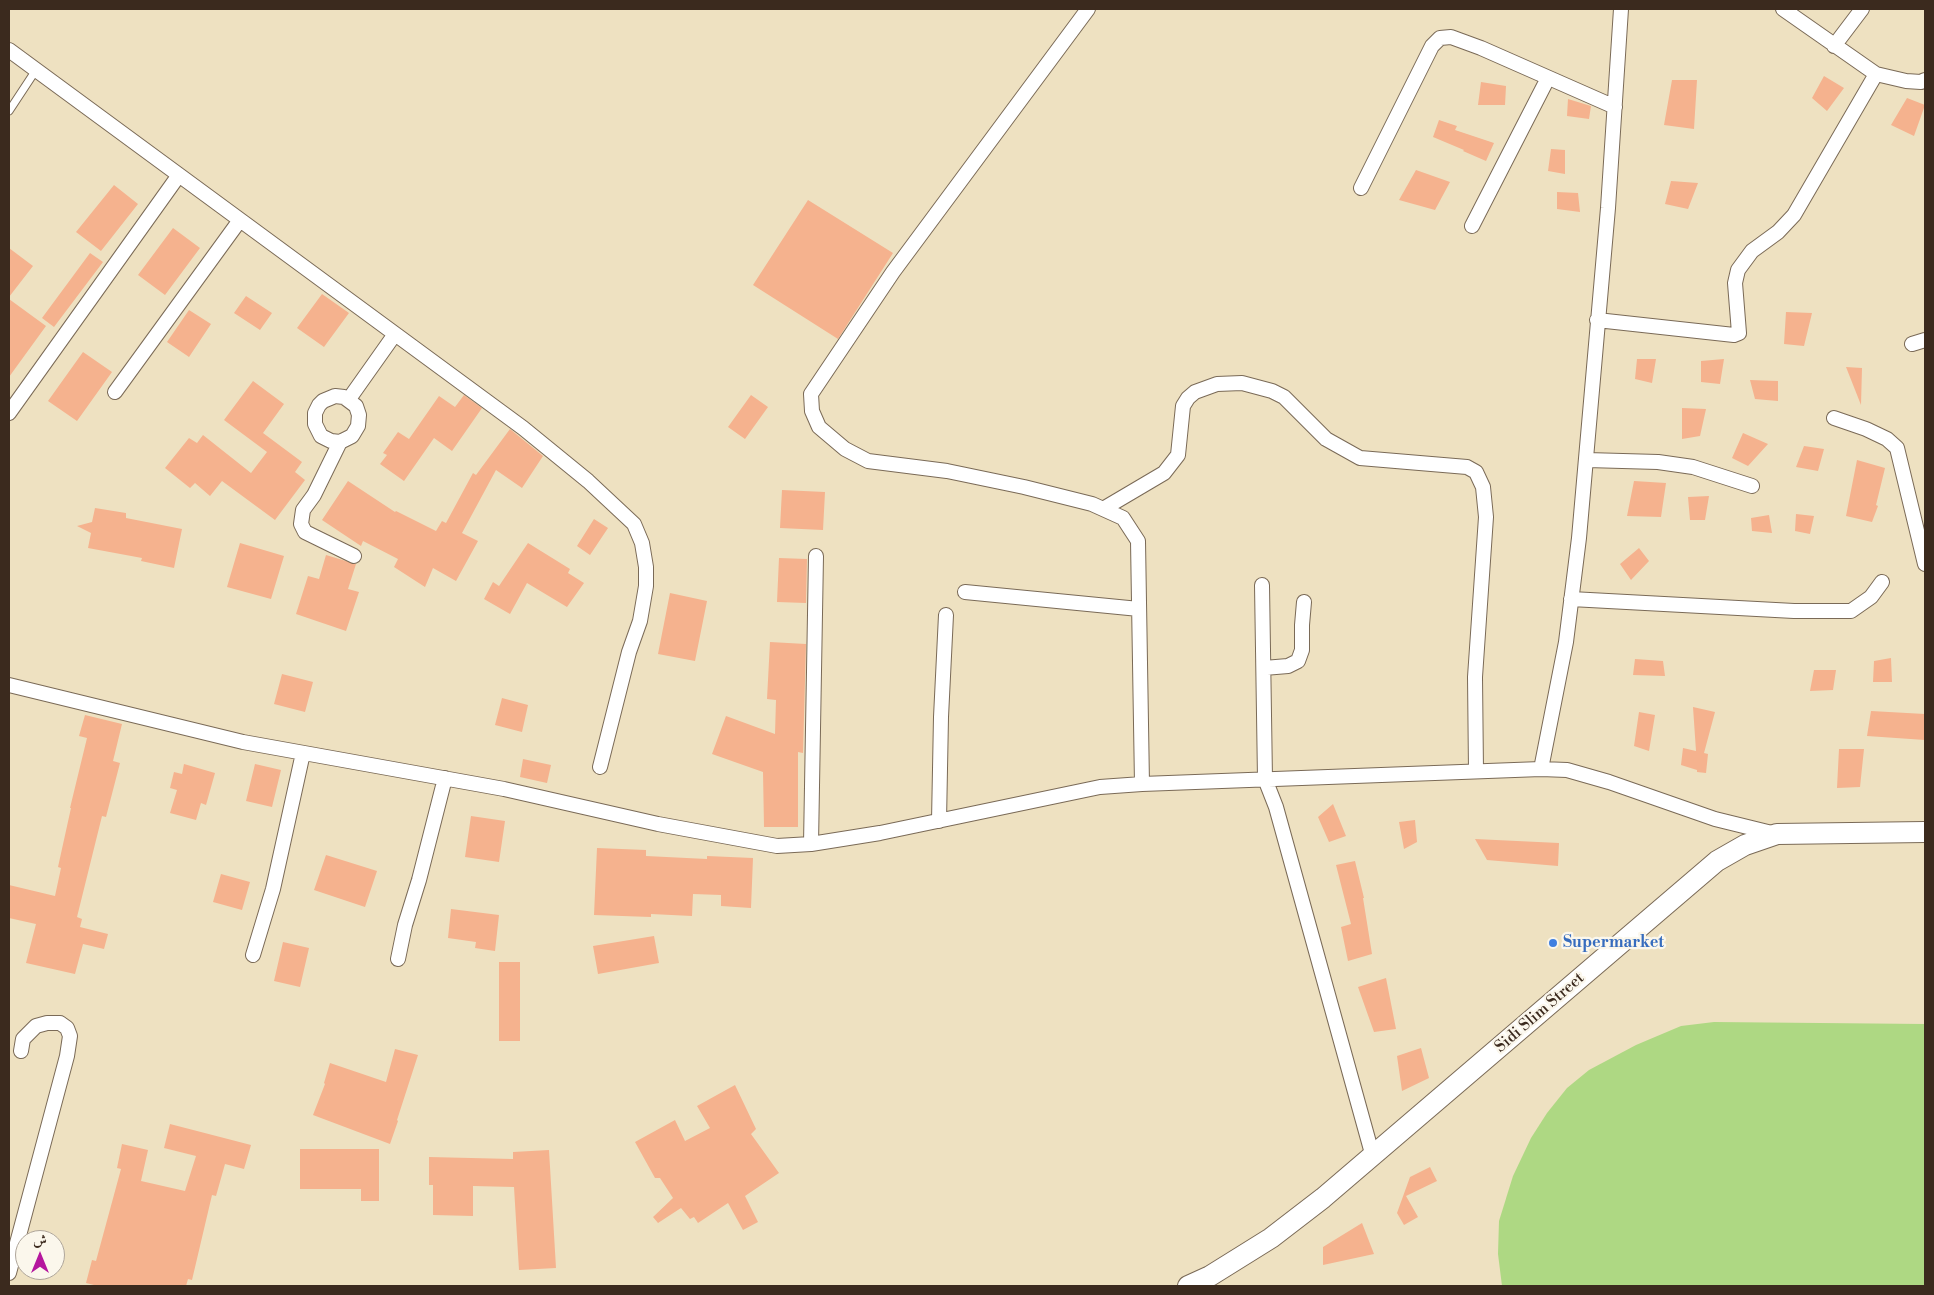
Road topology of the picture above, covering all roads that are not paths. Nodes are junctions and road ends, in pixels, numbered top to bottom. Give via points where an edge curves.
1 (1088, 9) edge
2 (1621, 9) edge
3 (1783, 9) edge
4 (1862, 9) edge
5 (1834, 46) junction
6 (9, 50) edge
7 (36, 70) junction
8 (1876, 74) junction
9 (1548, 78) junction
10 (1925, 80) edge
11 (1615, 107) junction
12 (9, 111) edge
13 (179, 175) junction
14 (1362, 188) dead end
15 (240, 220) junction
16 (1472, 226) dead end
17 (1598, 320) junction
18 (395, 334) junction
19 (115, 392) dead end
20 (350, 400) junction
21 (9, 413) edge
22 (1834, 418) dead end
23 (340, 442) junction
24 (1587, 460) junction
25 (1752, 486) dead end
26 (1103, 509) junction
27 (354, 556) dead end
28 (816, 556) dead end
29 (1925, 564) edge
30 (1882, 582) dead end
31 (1262, 585) dead end
32 (965, 592) dead end
33 (1571, 599) junction
34 (1304, 602) dead end
35 (1139, 609) junction
36 (946, 615) dead end
37 (1264, 668) junction
38 (9, 685) edge
39 (304, 753) junction
40 (600, 767) dead end
41 (1541, 769) junction
42 (1476, 771) junction
43 (445, 778) junction
44 (1265, 779) junction
45 (1142, 784) junction
46 (939, 821) junction
47 (1925, 832) edge
48 (1777, 834) junction
49 (811, 844) junction
50 (253, 955) dead end
51 (398, 959) dead end
52 (21, 1051) dead end
53 (1372, 1157) junction
54 (9, 1273) edge
55 (1188, 1286) edge

1 - 26 street via 893,272 811,394 812,411 819,427 845,449 868,461 947,471
2 - 11 street
3 - 5 street
4 - 5 street
5 - 8 street
6 - 7 street
7 - 12 lane
7 - 13 street
8 - 10 street via 1906,81
8 - 17 street via 1794,215 1752,251 1738,270 1735,283 1739,332 1734,335
9 - 11 street
9 - 14 street via 1481,48 1451,37 1440,38 1432,46
9 - 16 street
11 - 17 street
13 - 15 street
13 - 21 street
15 - 18 street
15 - 19 street
17 - 24 street
18 - 20 street
18 - 40 street via 523,428 634,524 642,543 646,586 640,621
20 - 23 street via 358,411 358,426 352,436
20 - 23 street via 330,397 319,405 316,413 315,424 319,434
22 - 29 street via 1887,439 1897,448
23 - 27 street via 303,510 301,524 305,532
24 - 25 street via 1658,462 1693,467
24 - 33 street
26 - 35 street via 1123,518 1138,541
26 - 42 street via 1164,473 1178,455 1183,406 1195,392 1217,384 1242,383 1284,397 1326,439 1360,458 1467,467 1476,472 1484,487 1486,518 1475,677
28 - 49 street
30 - 33 street via 1871,597 1851,610 1794,611
31 - 37 street
32 - 35 street
33 - 41 street via 1566,642
34 - 37 street via 1302,650 1298,661 1288,666
35 - 45 street
36 - 46 street
37 - 44 street
38 - 39 street via 243,742
39 - 43 street
39 - 50 street via 273,889
41 - 42 street
41 - 48 street via 1568,770 1715,818
42 - 44 street
43 - 49 street via 742,840 777,846
43 - 51 street
44 - 45 street
44 - 53 street via 1276,807
45 - 46 street via 1100,787
46 - 49 street
47 - 48 main road, Sidi Slim Street
48 - 53 main road, Sidi Slim Street via 1745,845 1717,861
52 - 54 street via 23,1039 36,1026 60,1023 67,1028 70,1036 68,1056
53 - 55 main road, Sidi Slim Street via 1271,1238

